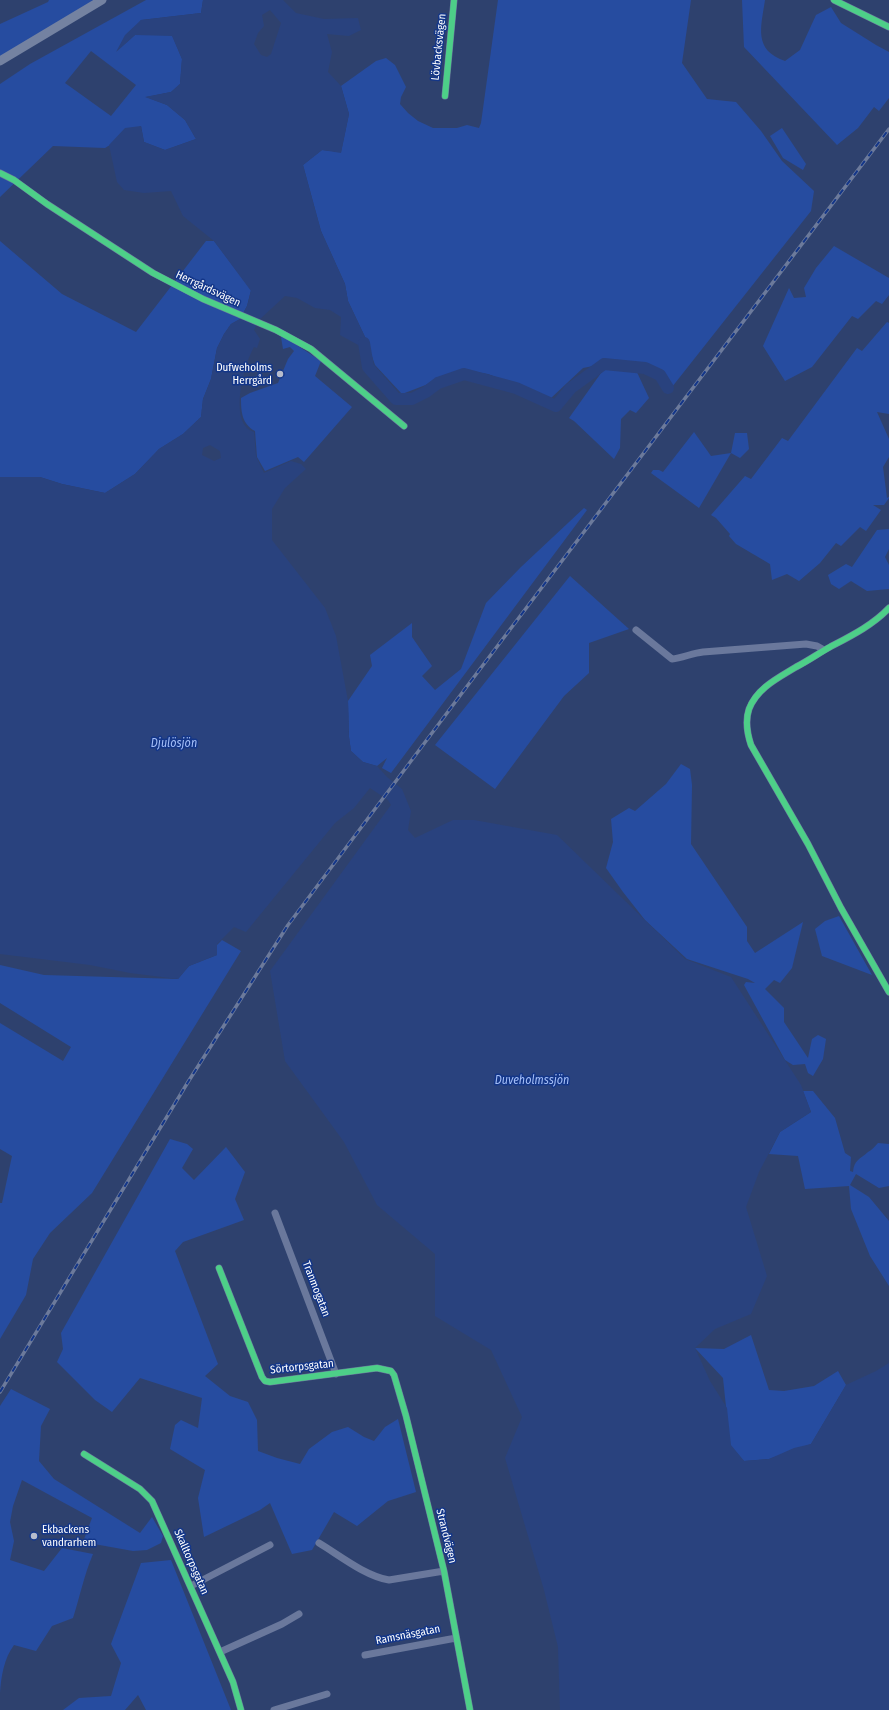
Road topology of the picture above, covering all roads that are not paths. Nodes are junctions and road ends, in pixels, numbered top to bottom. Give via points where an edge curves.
1 (102, 0) edge
2 (454, 0) edge
3 (834, 0) edge
4 (889, 27) edge
5 (0, 61) edge
6 (445, 96) dead end
7 (0, 173) edge
8 (404, 426) dead end
9 (889, 608) edge
10 (636, 630) dead end
11 (824, 650) junction
12 (889, 992) edge
13 (275, 1213) dead end
14 (219, 1268) dead end
15 (391, 1370) joint
16 (336, 1374) junction
17 (84, 1454) dead end
18 (319, 1543) dead end
19 (270, 1545) dead end
20 (444, 1571) junction
21 (191, 1586) junction
22 (299, 1614) dead end
23 (456, 1638) junction
24 (220, 1652) junction
25 (365, 1655) dead end
26 (327, 1694) dead end
27 (241, 1710) edge
28 (274, 1710) edge
29 (470, 1710) edge

1 - 5 main road
2 - 6 street, Lövbacksvägen
3 - 4 street
7 - 8 street, Herrgårdsvägen via 153,273 311,349
9 - 11 street via 873,622
10 - 11 street via 672,658 703,652 806,644
11 - 12 street via 765,687 750,708 747,717 748,736 758,759
13 - 16 street, Tranmogatan
14 - 16 street, Sörtorpsgatan via 265,1381
15 - 16 street, Sörtorpsgatan via 377,1368
15 - 20 street, Strandvägen via 406,1416
17 - 21 street, Skalltorpsgatan via 147,1494 160,1516
18 - 20 street via 382,1579
19 - 21 street, Skalltorpsgatan
20 - 23 street, Strandvägen
21 - 24 street, Skalltorpsgatan
22 - 24 street
23 - 25 street, Ramsnäsgatan
23 - 29 street, Strandvägen
24 - 27 street, Skalltorpsgatan via 233,1682
26 - 28 street

